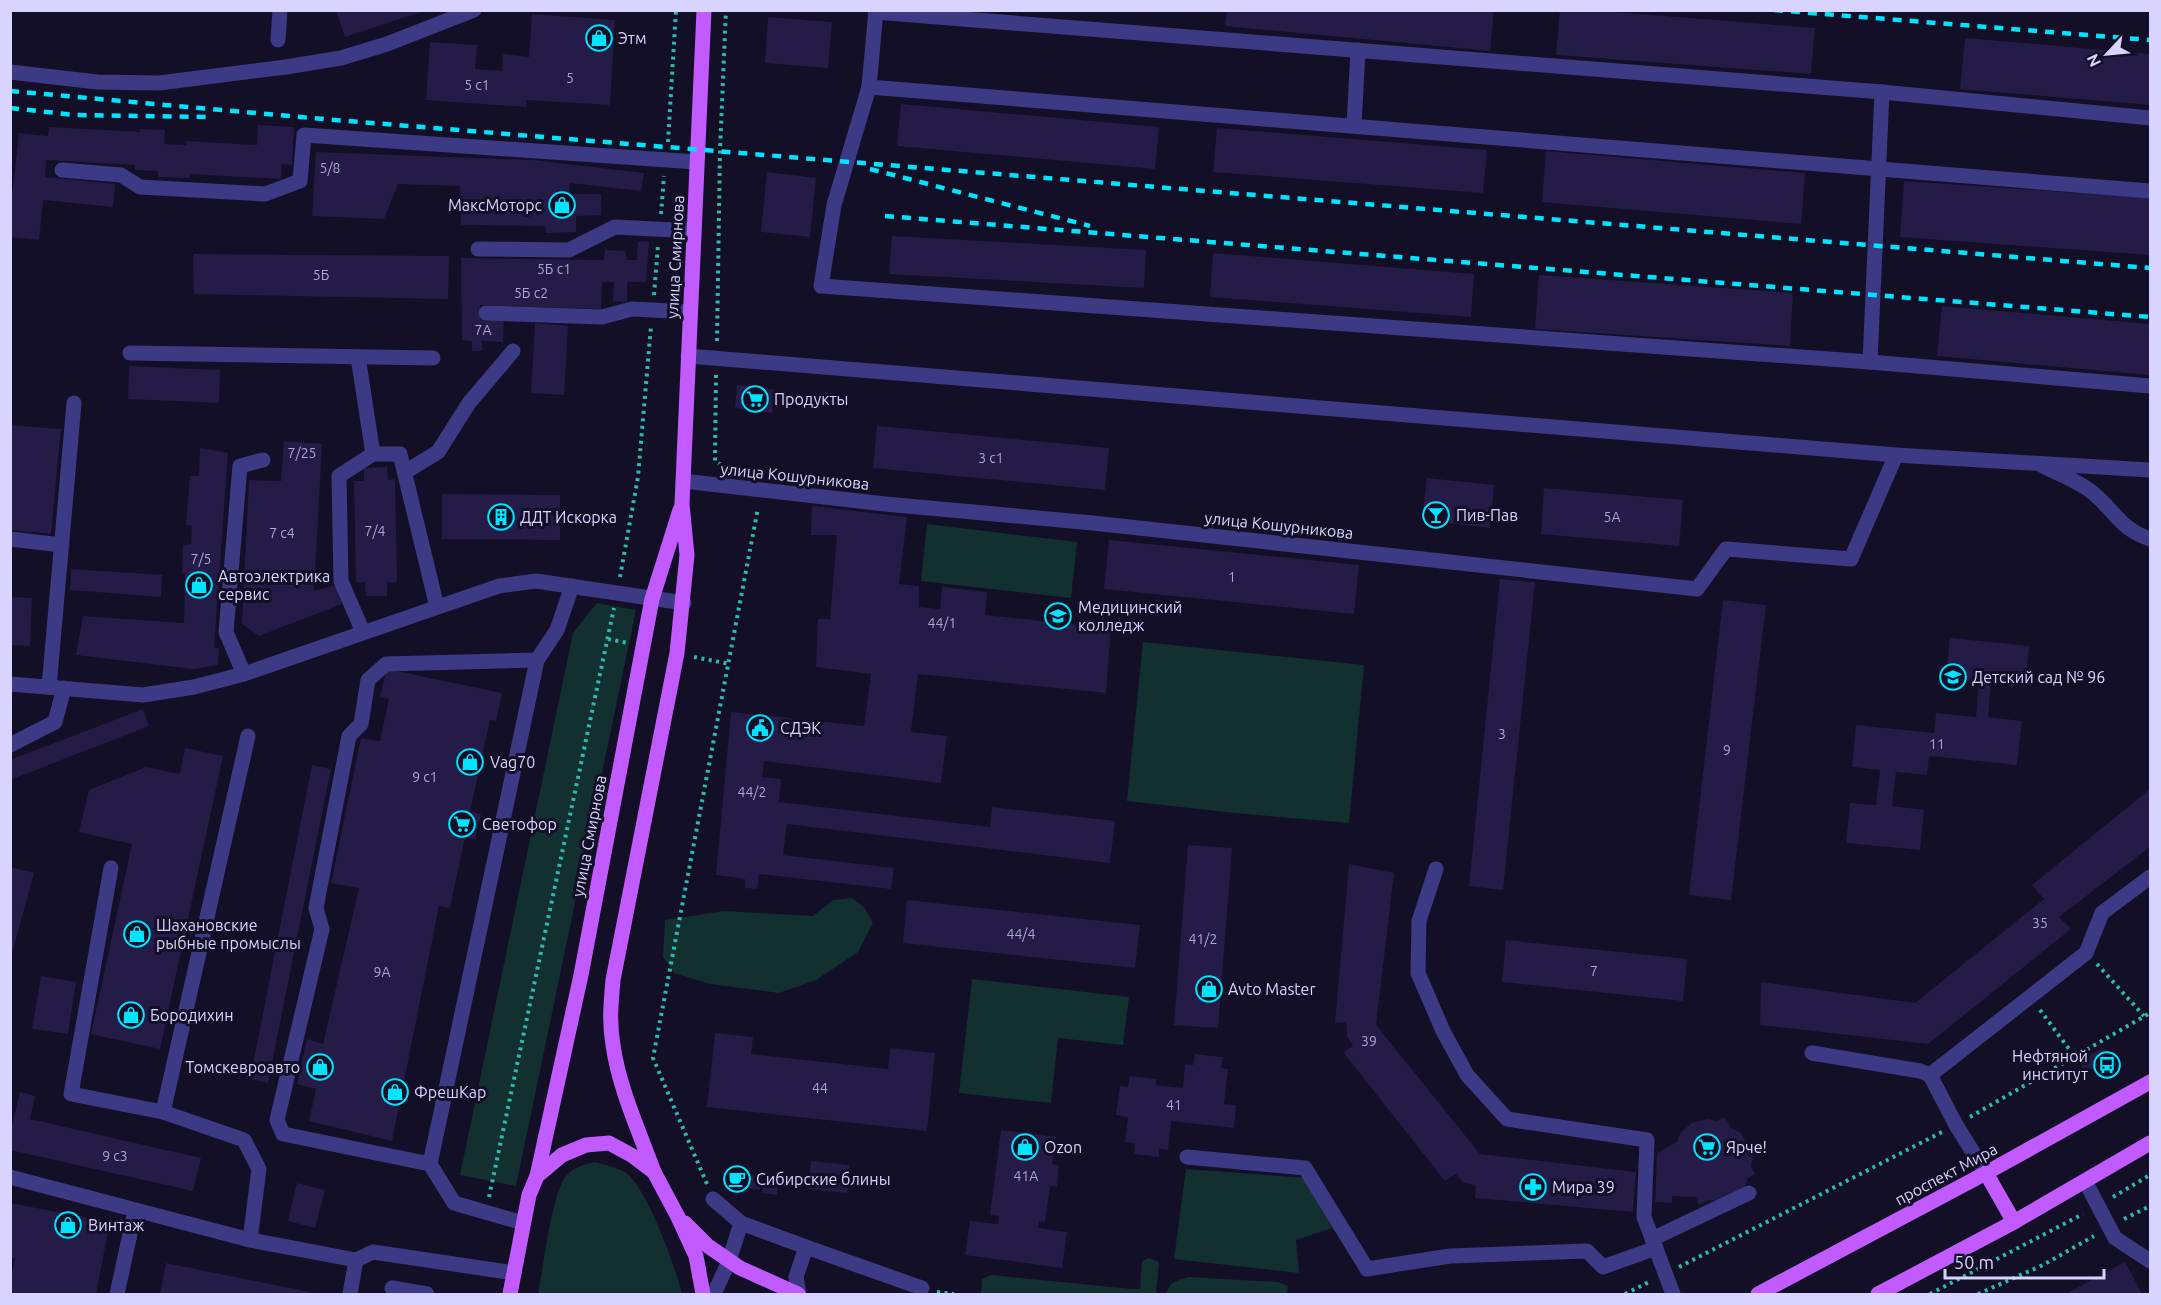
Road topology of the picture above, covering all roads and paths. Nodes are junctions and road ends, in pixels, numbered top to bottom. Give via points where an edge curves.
1 (280, 10) edge
2 (474, 10) edge
3 (704, 10) edge
4 (726, 10) edge
5 (875, 11) edge
6 (278, 39) dead end
7 (1358, 50) junction
8 (10, 72) edge
9 (869, 87) junction
10 (1882, 92) junction
11 (2151, 118) edge
12 (1354, 126) junction
13 (697, 162) junction
14 (1877, 169) junction
15 (62, 170) dead end
16 (2151, 191) edge
17 (694, 231) junction
18 (478, 249) dead end
19 (652, 310) junction
20 (690, 312) junction
21 (486, 313) dead end
22 (513, 351) dead end
23 (130, 353) dead end
24 (688, 356) junction
25 (358, 357) junction
26 (433, 358) dead end
27 (716, 359) junction
28 (1870, 362) junction
29 (2151, 386) edge
30 (74, 403) dead end
31 (373, 454) junction
32 (1896, 455) junction
33 (263, 460) dead end
34 (2037, 464) junction
35 (2151, 470) edge
36 (405, 472) junction
37 (734, 473) dead end
38 (683, 481) junction
39 (762, 490) junction
40 (682, 504) junction
41 (10, 539) edge
42 (2151, 539) edge
43 (62, 545) junction
44 (572, 586) junction
45 (617, 593) junction
46 (652, 598) junction
47 (684, 603) junction
48 (437, 607) junction
49 (363, 632) junction
50 (537, 660) junction
51 (244, 674) junction
52 (10, 684) edge
53 (56, 688) junction
54 (248, 736) dead end
55 (10, 745) edge
56 (111, 868) dead end
57 (1436, 869) dead end
58 (2151, 877) edge
59 (2086, 953) junction
60 (2031, 997) junction
61 (2151, 1013) edge
62 (2144, 1017) junction
63 (1812, 1053) dead end
64 (2075, 1057) junction
65 (1930, 1075) junction
66 (2151, 1082) edge
67 (163, 1112) junction
68 (1956, 1125) junction
69 (2151, 1143) edge
70 (1187, 1157) dead end
71 (430, 1164) junction
72 (654, 1172) junction
73 (1986, 1173) junction
74 (2151, 1175) edge
75 (537, 1176) junction
76 (10, 1177) edge
77 (2085, 1181) junction
78 (1749, 1193) dead end
79 (713, 1198) joint
80 (2098, 1205) junction
81 (135, 1211) junction
82 (486, 1212) junction
83 (678, 1216) junction
84 (2014, 1222) junction
85 (523, 1223) junction
86 (741, 1223) junction
87 (250, 1240) junction
88 (1654, 1244) junction
89 (806, 1247) junction
90 (356, 1260) junction
91 (729, 1261) junction
92 (2151, 1261) edge
93 (2043, 1265) dead end
94 (514, 1273) junction
95 (1665, 1274) junction
96 (392, 1288) dead end
97 (922, 1288) dead end
98 (117, 1294) edge
99 (350, 1294) edge
100 (427, 1294) edge
101 (510, 1294) edge
102 (703, 1294) edge
103 (714, 1294) edge
104 (798, 1294) edge
105 (1625, 1294) edge
106 (1673, 1294) edge
107 (1758, 1294) edge
108 (1878, 1294) edge
109 (1930, 1294) edge
110 (1978, 1294) edge

1 - 6 street
2 - 8 street via 375,47 286,67 159,83 97,82
3 - 13 main road, улица Смирнова
4 - 27 path
5 - 7 street
5 - 9 street
7 - 10 street
7 - 12 street
9 - 12 street
9 - 28 street via 834,204 821,286
10 - 11 street
10 - 14 street
12 - 14 street
13 - 15 street via 304,135 300,180 266,194 140,187 121,175
13 - 17 main road, улица Смирнова
14 - 16 street
14 - 28 street
17 - 18 street via 615,227 570,250
17 - 20 main road, улица Смирнова
19 - 20 street
19 - 21 street via 632,309 602,317
19 - 45 path via 638,477
20 - 24 main road, улица Смирнова
22 - 36 street via 469,403 438,452
23 - 25 street
24 - 27 street
24 - 38 main road, улица Смирнова
25 - 26 street
25 - 31 street
27 - 32 street
27 - 37 path via 715,461
28 - 29 street
30 - 43 street
31 - 36 street via 400,454
31 - 49 street via 339,476 341,581
32 - 34 street
32 - 39 street, улица Кошурникова via 1851,559 1726,549 1697,589
33 - 51 street via 240,466 226,632
34 - 35 street
34 - 42 street via 2092,492 2120,523
36 - 48 street
38 - 39 street, улица Кошурникова
38 - 40 main road, улица Смирнова
39 - 79 path via 653,1058
40 - 46 main road, улица Смирнова
40 - 47 main road, улица Смирнова via 687,555
41 - 43 street
43 - 53 street
44 - 45 street
44 - 48 street via 536,581 498,586
44 - 50 street via 557,630
45 - 46 street
45 - 82 path
46 - 47 street
46 - 75 main road, улица Смирнова via 581,975
47 - 72 main road, улица Смирнова via 613,980 610,1016 619,1075
48 - 49 street
49 - 51 street
50 - 71 street
50 - 71 street via 386,664 368,680 361,724 349,736 316,908 322,929 277,1120 284,1134
51 - 53 street via 143,695
52 - 53 street
53 - 55 street via 55,722
54 - 67 street
56 - 67 street via 70,1094
57 - 88 street via 1419,921 1418,973 1467,1075 1507,1119 1647,1140 1644,1217
58 - 59 street via 2102,913
59 - 60 street
59 - 62 path
60 - 64 path
60 - 65 street
61 - 62 path
62 - 64 path
63 - 65 street
64 - 68 path
65 - 68 street
66 - 73 main road, проспект Мира
67 - 87 street via 244,1140 259,1169
68 - 73 street
68 - 95 path
69 - 77 main road
70 - 88 street via 1305,1168 1367,1269 1450,1256 1587,1251 1603,1267
71 - 82 street via 454,1203
72 - 75 main road via 609,1143 586,1145 562,1155
72 - 83 main road, улица Смирнова
73 - 84 main road
73 - 107 main road, проспект Мира
74 - 80 path
75 - 85 main road, улица Смирнова
76 - 81 street
77 - 80 street
77 - 84 main road
78 - 88 street
79 - 86 street
80 - 92 street via 2115,1238
80 - 109 path
81 - 87 street
81 - 98 street
82 - 85 street
83 - 91 main road
83 - 102 main road via 696,1256
84 - 108 main road
85 - 94 main road, улица Смирнова
86 - 89 street
86 - 91 street
87 - 90 street
88 - 95 street
89 - 97 street
89 - 104 street via 796,1277
90 - 94 street via 373,1252
90 - 99 street
91 - 103 street
91 - 104 main road
93 - 110 path
94 - 101 main road, улица Смирнова
95 - 105 path
95 - 106 street
96 - 100 street

